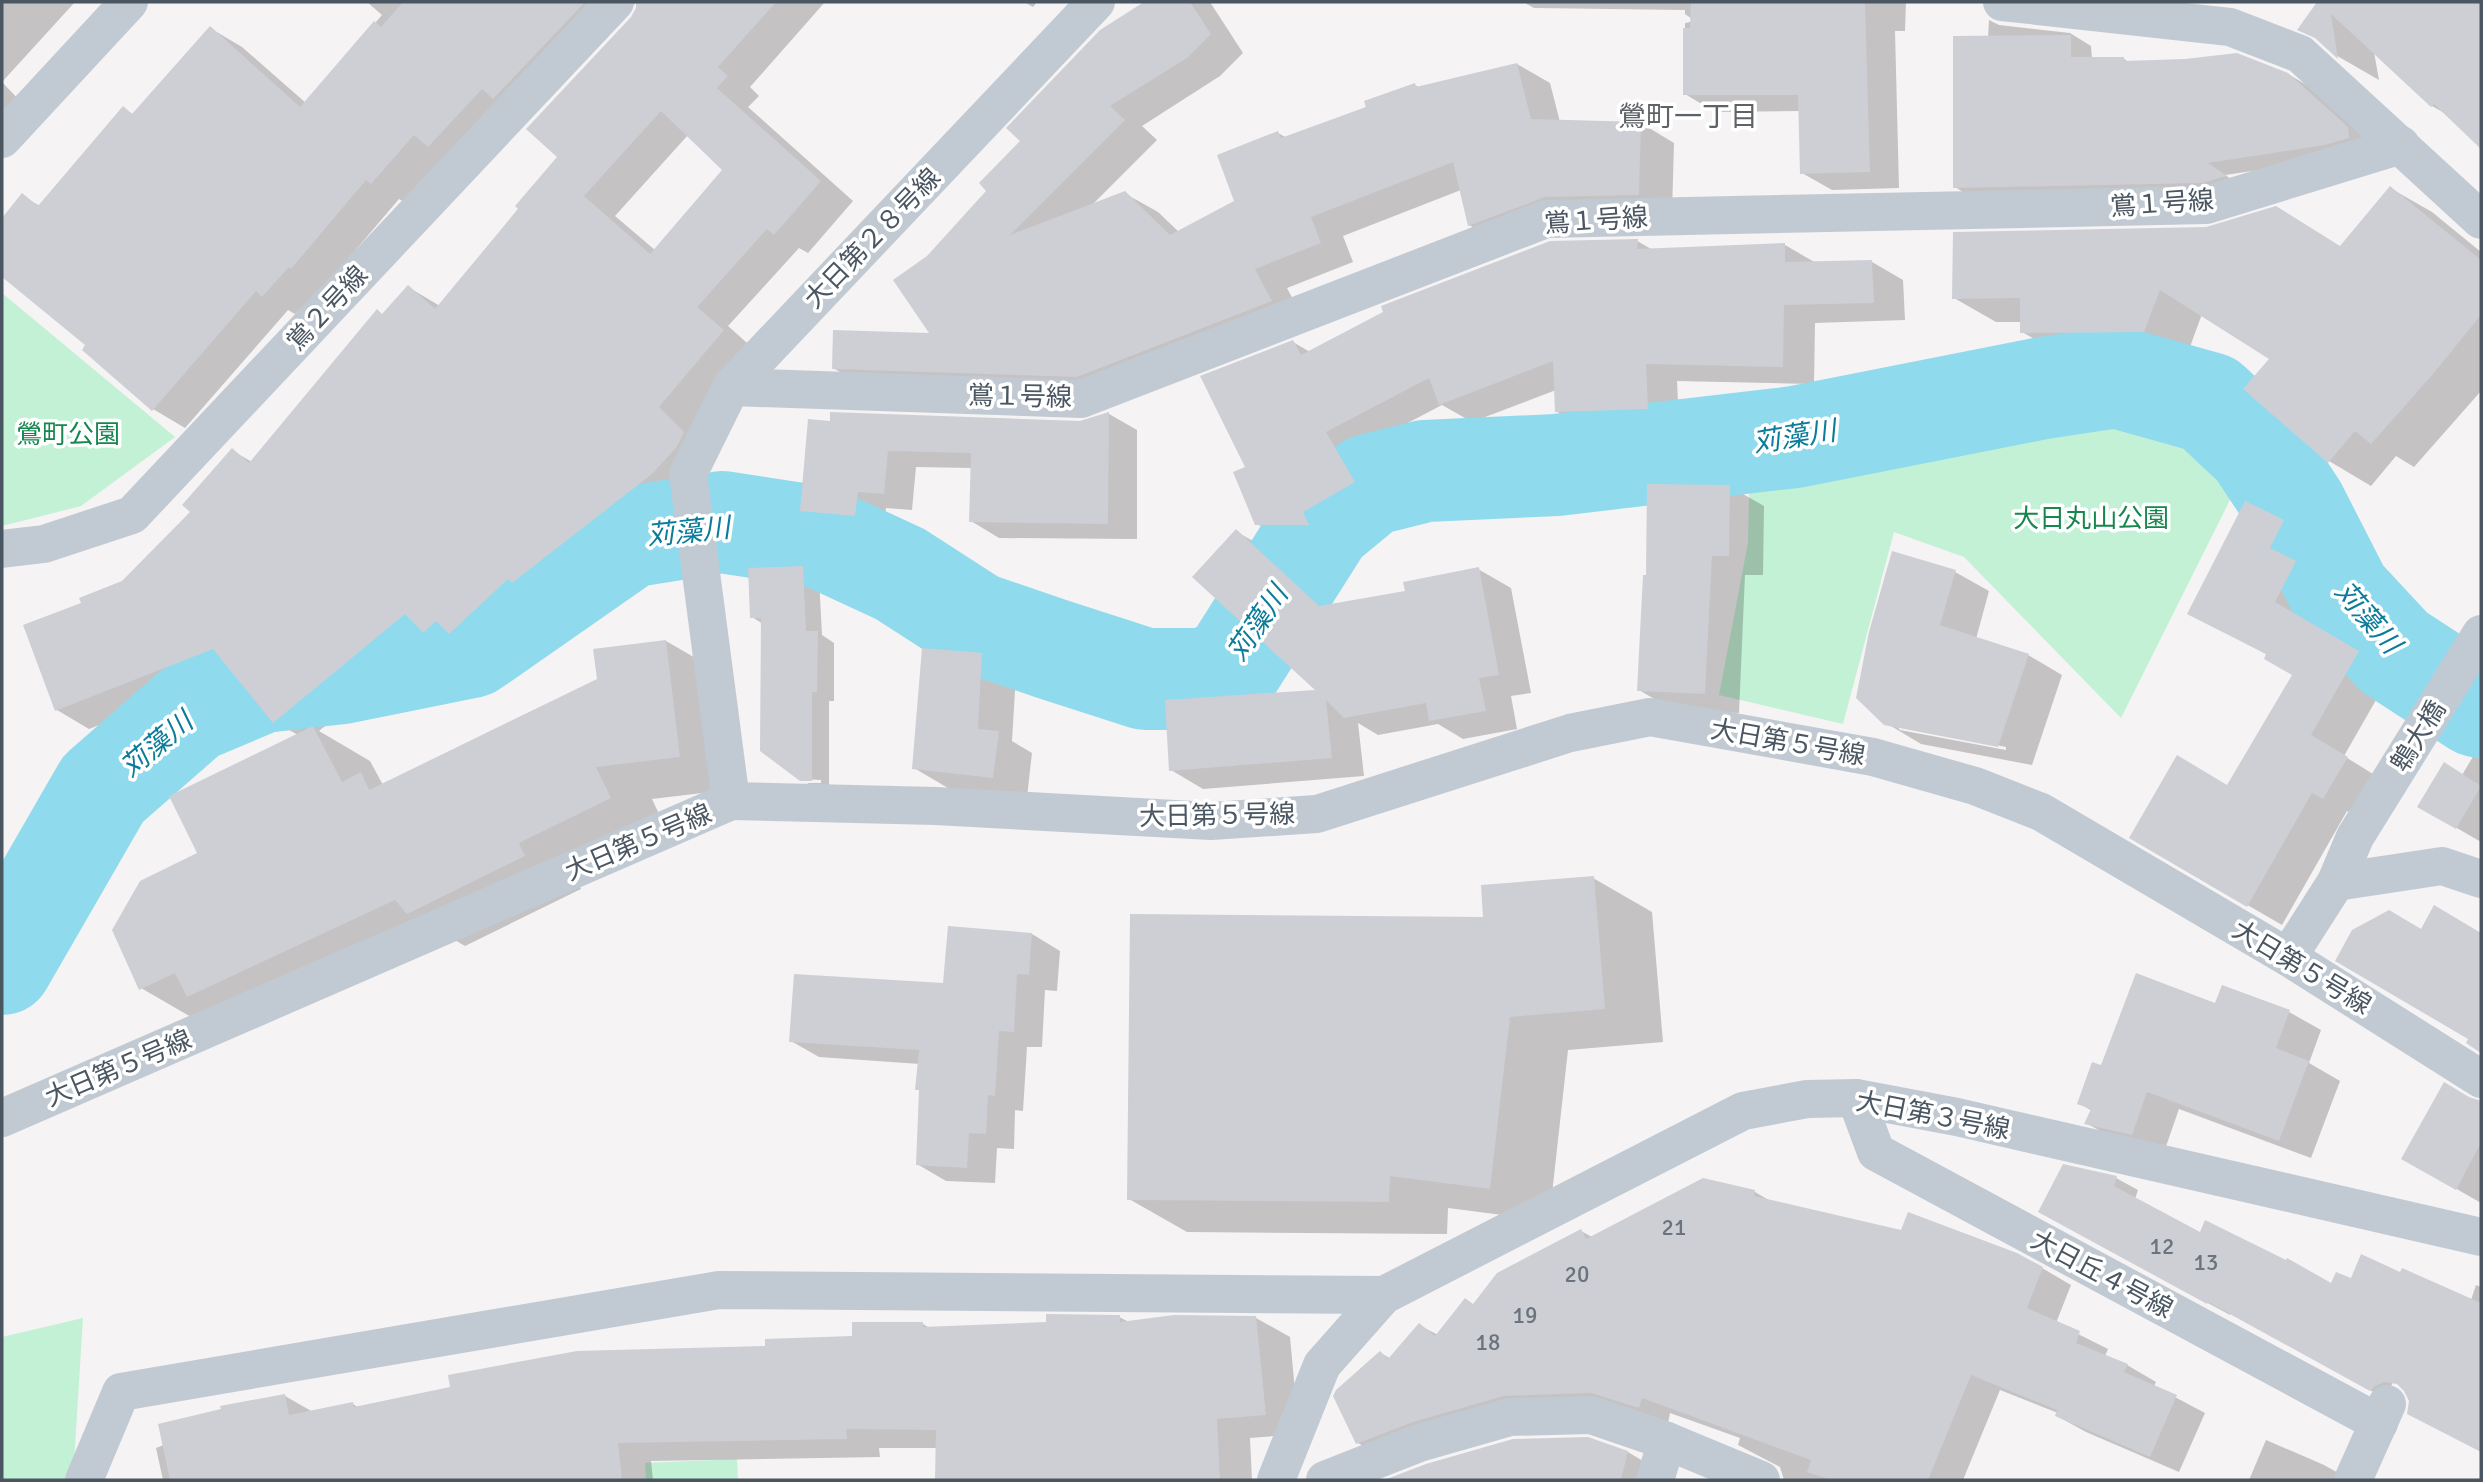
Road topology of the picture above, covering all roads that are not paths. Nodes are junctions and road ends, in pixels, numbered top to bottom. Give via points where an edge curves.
1 (129, 2) edge
2 (615, 2) edge
3 (1096, 2) edge
4 (2002, 2) edge
5 (2, 139) edge
6 (2401, 145) junction
7 (2481, 220) edge
8 (730, 387) junction
9 (2, 549) edge
10 (2481, 634) edge
11 (731, 801) junction
12 (2481, 879) edge
13 (2336, 882) junction
14 (2288, 957) junction
15 (2481, 1079) edge
16 (1856, 1098) junction
17 (2, 1118) edge
18 (2481, 1237) edge
19 (1384, 1294) junction
20 (1667, 1441) junction
21 (84, 1480) edge
22 (1276, 1480) edge
23 (1325, 1480) edge
24 (1655, 1480) edge
25 (1761, 1480) edge
26 (2353, 1480) edge

1 - 5 street
2 - 9 street, 鴬２号線 via 132,515 44,544
3 - 8 street, 大日第２８号線
4 - 6 street via 2230,27 2300,54
6 - 7 street
6 - 8 street, 鴬１号線 via 2206,205 1546,219 1081,399
8 - 11 street, 大日第２８号線 via 688,474
10 - 13 street, 鵯大橋 via 2355,838
11 - 14 street, 大日第５号線 via 936,806 1211,821 1317,814 1570,733 1650,717 1873,757 1975,786 2041,811
11 - 17 street, 大日第５号線
12 - 13 street via 2442,866
13 - 14 street, 鵯大橋
14 - 15 street, 大日第５号線
16 - 18 street, 大日第３号線
16 - 19 street, 大日第３号線 via 1807,1099 1743,1111
16 - 26 street, 大日丘４号線 via 1876,1152 2383,1413
19 - 21 street via 719,1290 121,1392
19 - 22 street, 大日第３号線 via 1322,1365
20 - 23 street via 1591,1415 1510,1417 1419,1443
20 - 24 street
20 - 25 street

